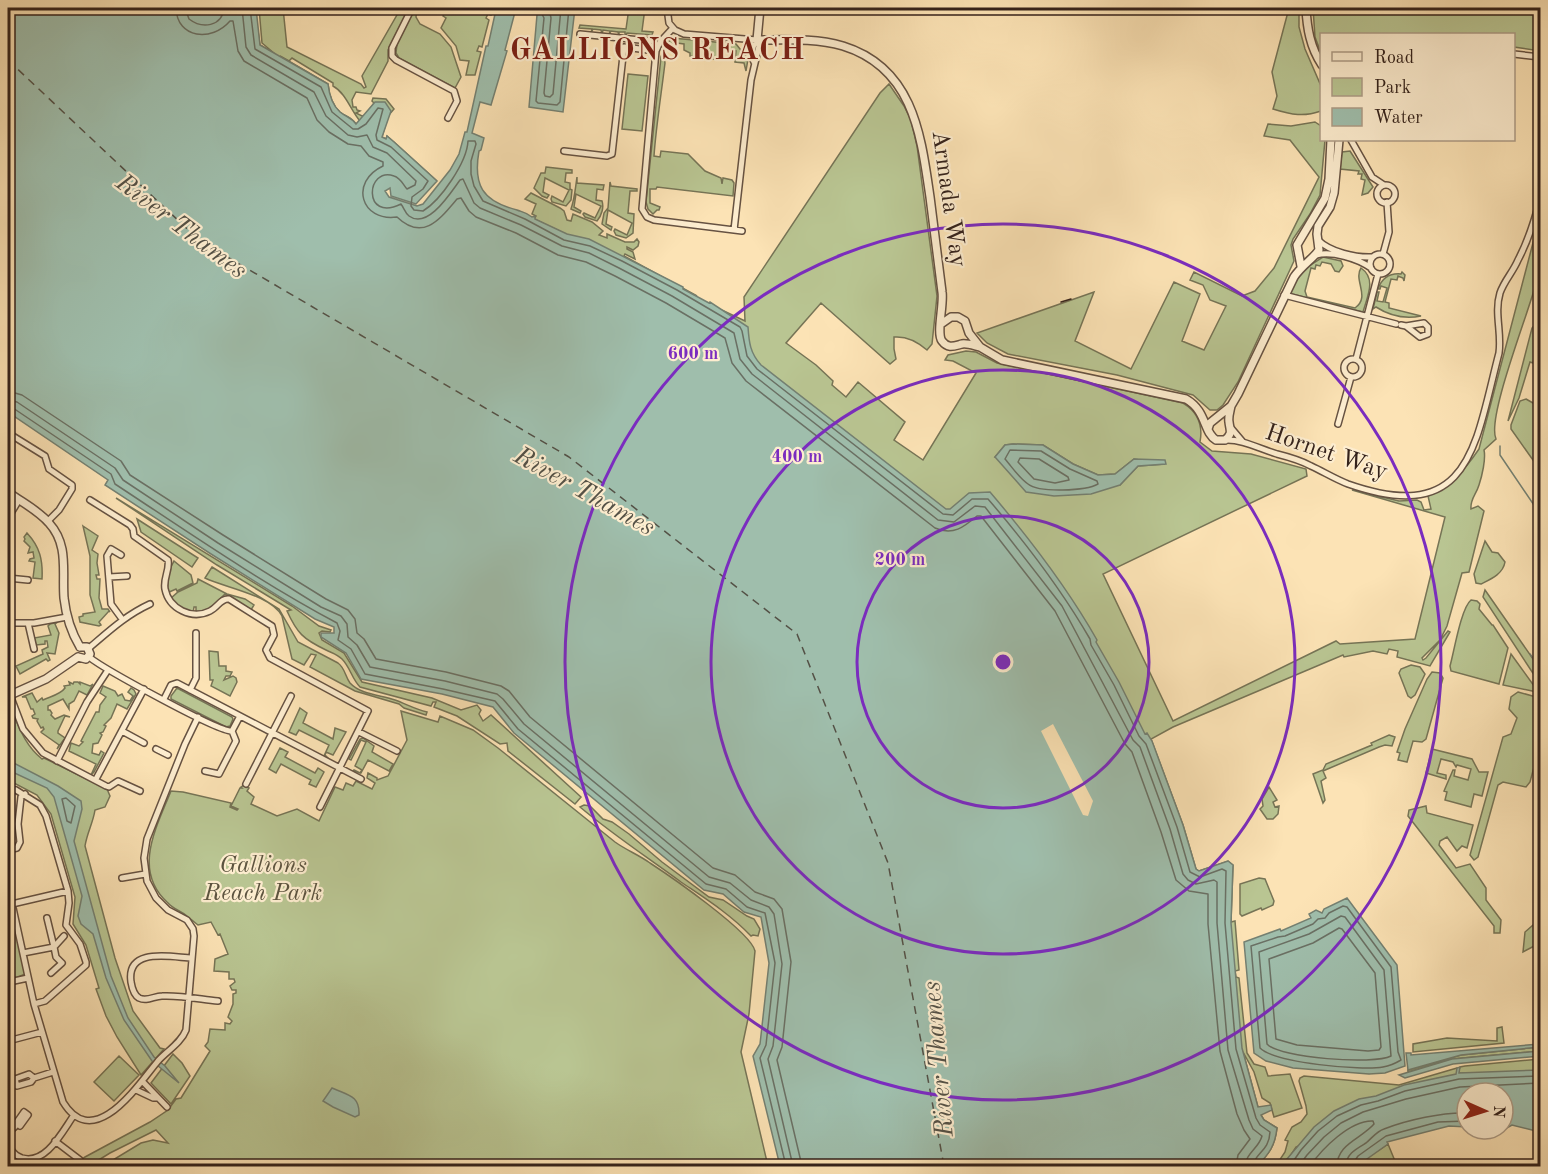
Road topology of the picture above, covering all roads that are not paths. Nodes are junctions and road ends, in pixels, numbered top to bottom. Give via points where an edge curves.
1 (412, 8) edge
2 (667, 8) edge
3 (760, 8) edge
4 (1306, 8) edge
5 (673, 28) junction
6 (580, 33) dead end
7 (757, 40) junction
8 (650, 41) dead end
9 (656, 51) junction
10 (1515, 54) edge
11 (1540, 57) edge
12 (1320, 61) edge
13 (448, 118) dead end
14 (1331, 141) edge
15 (1339, 141) edge
16 (1353, 141) edge
17 (564, 151) dead end
18 (1384, 185) junction
19 (1540, 199) edge
20 (1387, 202) junction
21 (734, 230) junction
22 (742, 231) dead end
23 (1300, 239) junction
24 (1317, 239) junction
25 (1299, 252) junction
26 (1383, 254) junction
27 (1313, 256) junction
28 (1373, 257) junction
29 (1301, 266) junction
30 (1371, 268) junction
31 (1378, 274) junction
32 (1284, 295) junction
33 (943, 297) junction
34 (1367, 316) junction
35 (951, 317) junction
36 (941, 324) junction
37 (1401, 325) dead end
38 (969, 333) junction
39 (964, 344) junction
40 (980, 347) junction
41 (1356, 359) junction
42 (1351, 377) junction
43 (1231, 406) junction
44 (1202, 414) junction
45 (1216, 418) junction
46 (1338, 424) dead end
47 (1230, 426) junction
48 (1208, 429) junction
49 (8, 433) edge
50 (1225, 440) junction
51 (1243, 442) junction
52 (8, 492) edge
53 (19, 500) junction
54 (90, 500) dead end
55 (8, 518) edge
56 (48, 521) junction
57 (121, 555) dead end
58 (18, 570) dead end
59 (127, 576) dead end
60 (109, 577) junction
61 (8, 578) edge
62 (17, 579) junction
63 (28, 580) dead end
64 (150, 604) dead end
65 (67, 617) junction
66 (122, 619) junction
67 (8, 623) edge
68 (28, 623) junction
69 (196, 633) dead end
70 (80, 647) junction
71 (89, 648) junction
72 (34, 650) dead end
73 (78, 657) junction
74 (89, 657) junction
75 (108, 670) junction
76 (144, 689) junction
77 (190, 690) junction
78 (9, 695) edge
79 (291, 696) dead end
80 (164, 699) junction
81 (240, 716) junction
82 (198, 717) junction
83 (122, 731) junction
84 (232, 731) junction
85 (359, 732) junction
86 (272, 733) junction
87 (144, 743) dead end
88 (156, 749) dead end
89 (397, 751) dead end
90 (173, 757) junction
91 (57, 762) junction
92 (340, 769) junction
93 (205, 771) dead end
94 (96, 779) junction
95 (361, 779) dead end
96 (246, 784) dead end
97 (16, 790) dead end
98 (140, 791) dead end
99 (25, 794) junction
100 (320, 807) dead end
101 (8, 850) edge
102 (145, 874) junction
103 (122, 878) dead end
104 (8, 885) edge
105 (68, 891) junction
106 (12, 904) junction
107 (47, 918) dead end
108 (64, 936) dead end
109 (54, 946) junction
110 (23, 954) junction
111 (192, 958) junction
112 (8, 973) edge
113 (51, 974) dead end
114 (28, 978) junction
115 (189, 998) junction
116 (218, 1001) dead end
117 (34, 1004) junction
118 (42, 1032) junction
119 (8, 1041) edge
120 (53, 1072) junction
121 (34, 1078) dead end
122 (143, 1082) junction
123 (136, 1090) junction
124 (157, 1098) junction
125 (167, 1107) dead end
126 (74, 1115) junction
127 (18, 1124) dead end
128 (8, 1133) edge
129 (8, 1140) edge
130 (56, 1141) junction
131 (80, 1160) dead end

1 - 13 street via 392,48 392,56 453,91 457,101
2 - 5 street
3 - 7 street
4 - 12 street via 1309,35
5 - 7 street via 684,34
5 - 9 street
6 - 8 street
7 - 21 street
7 - 33 street, Armada Way via 818,41 843,46 876,64 898,86 917,122 923,148
9 - 17 street via 624,48 612,154
9 - 21 street via 642,209 654,220
10 - 11 street
14 - 23 street via 1327,191
15 - 24 street via 1334,193 1318,226
16 - 18 street via 1372,177
18 - 20 street via 1377,195
18 - 20 street via 1395,193
19 - 51 street, Hornet Way via 1520,257 1499,295 1499,353 1476,441 1468,460 1450,481 1429,492 1397,496 1347,483 1301,461
20 - 26 street via 1389,232
21 - 22 street
23 - 24 street via 1310,235
23 - 25 street
24 - 27 street via 1319,250
24 - 28 street via 1330,248
25 - 27 street
25 - 29 street
26 - 28 street
26 - 31 street via 1390,260 1390,267 1384,274
27 - 29 street
27 - 30 street via 1328,254
28 - 30 street
29 - 32 street
30 - 31 street
31 - 34 street
32 - 34 street
32 - 43 street
33 - 35 street, Armada Way
33 - 36 street, Armada Way
34 - 37 street
34 - 41 street
35 - 36 street
35 - 38 street, Armada Way via 965,321
36 - 39 street, Armada Way via 939,335 944,343 954,347
38 - 39 street
38 - 40 street, Armada Way
39 - 40 street, Armada Way
40 - 44 street, Armada Way via 1006,361 1181,397
41 - 42 street via 1362,371
41 - 42 street via 1348,360 1344,366
42 - 46 street
43 - 45 street
43 - 47 street
44 - 45 street, Armada Way
44 - 48 street
45 - 47 street, Armada Way via 1224,418
45 - 48 street
47 - 50 street via 1231,434
47 - 51 street, Hornet Way
48 - 50 street via 1214,439
49 - 56 street via 45,456 49,469 72,485 59,510
50 - 51 street, Hornet Way
52 - 53 street
53 - 55 street
53 - 56 street
54 - 85 street via 130,525 134,536 168,560 165,589 177,608 196,615 209,612 227,598 272,626 274,635 266,650 270,658 365,708 368,715
56 - 65 street via 64,553
57 - 60 street via 111,549 107,556
58 - 62 street
59 - 60 street
60 - 66 street via 111,604
61 - 62 street
62 - 63 street
64 - 66 street
65 - 68 street
65 - 70 street
66 - 71 street
67 - 68 street
68 - 72 street
69 - 77 street via 196,678
70 - 71 street
70 - 73 street
71 - 74 street
73 - 74 street
73 - 78 street via 46,680
74 - 75 street
75 - 76 street
75 - 91 street
76 - 80 street
76 - 83 street
77 - 80 street via 174,684
77 - 81 street
78 - 91 street via 28,736
79 - 86 street
80 - 82 street
81 - 84 street
81 - 86 street
82 - 84 street
82 - 90 street
83 - 87 street
83 - 94 street
84 - 93 street via 236,741 219,774
85 - 89 street
85 - 92 street
86 - 92 street
86 - 96 street
88 - 90 street
90 - 102 street via 147,839
91 - 94 street
92 - 95 street
92 - 100 street
94 - 98 street via 109,787 118,781
97 - 99 street
99 - 101 street via 20,801 20,842 17,848
99 - 105 street via 40,805 46,816
102 - 103 street
102 - 111 street via 156,898 191,925
104 - 106 street
105 - 106 street
105 - 117 street via 66,925 80,944 86,965 45,1001
106 - 110 street
107 - 109 street
108 - 109 street
109 - 110 street
109 - 113 street via 62,963
110 - 114 street
111 - 115 street
111 - 115 street via 158,955 138,959 131,973 133,992 140,998
112 - 114 street via 11,981
114 - 117 street
115 - 116 street
115 - 122 street via 184,1035
117 - 118 street
118 - 119 street
118 - 120 street
120 - 121 street
120 - 126 street via 63,1102
122 - 123 street
122 - 124 street
123 - 124 street
123 - 126 street via 99,1119
124 - 125 street
126 - 130 street
127 - 128 street
129 - 130 street via 17,1156 31,1160 42,1156
130 - 131 street

